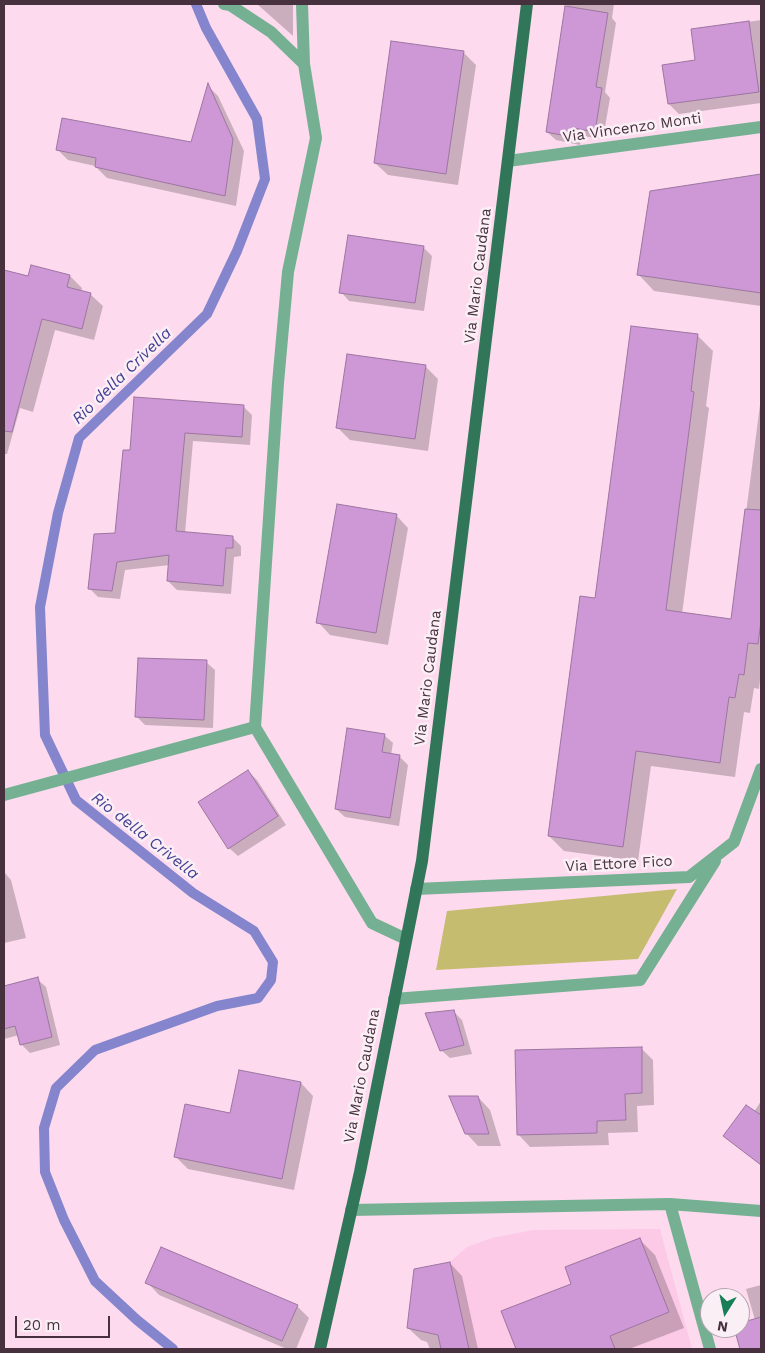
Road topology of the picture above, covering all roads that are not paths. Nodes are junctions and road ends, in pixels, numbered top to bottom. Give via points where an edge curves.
1 (224, 4) edge
2 (302, 4) edge
3 (527, 4) edge
4 (304, 64) junction
5 (761, 127) edge
6 (508, 161) junction
7 (255, 727) junction
8 (761, 769) edge
9 (4, 795) edge
10 (721, 852) junction
11 (416, 889) junction
12 (406, 939) junction
13 (394, 999) junction
14 (670, 1204) junction
15 (351, 1210) junction
16 (761, 1211) edge
17 (320, 1349) edge
18 (710, 1349) edge

1 - 4 street via 272,32
2 - 4 street
3 - 6 main road, Via Mario Caudana
4 - 7 street via 316,138 288,272
5 - 6 street, Via Vincenzo Monti
6 - 11 main road, Via Mario Caudana
7 - 9 street
7 - 12 street via 372,924
8 - 10 street, Via Ettore Fico via 734,842
10 - 11 street, Via Ettore Fico via 689,877
10 - 13 street via 640,980
11 - 12 main road, Via Mario Caudana
12 - 13 main road, Via Mario Caudana
13 - 15 main road, Via Mario Caudana
14 - 15 street
14 - 16 street
14 - 18 street
15 - 17 main road, Via Mario Caudana

